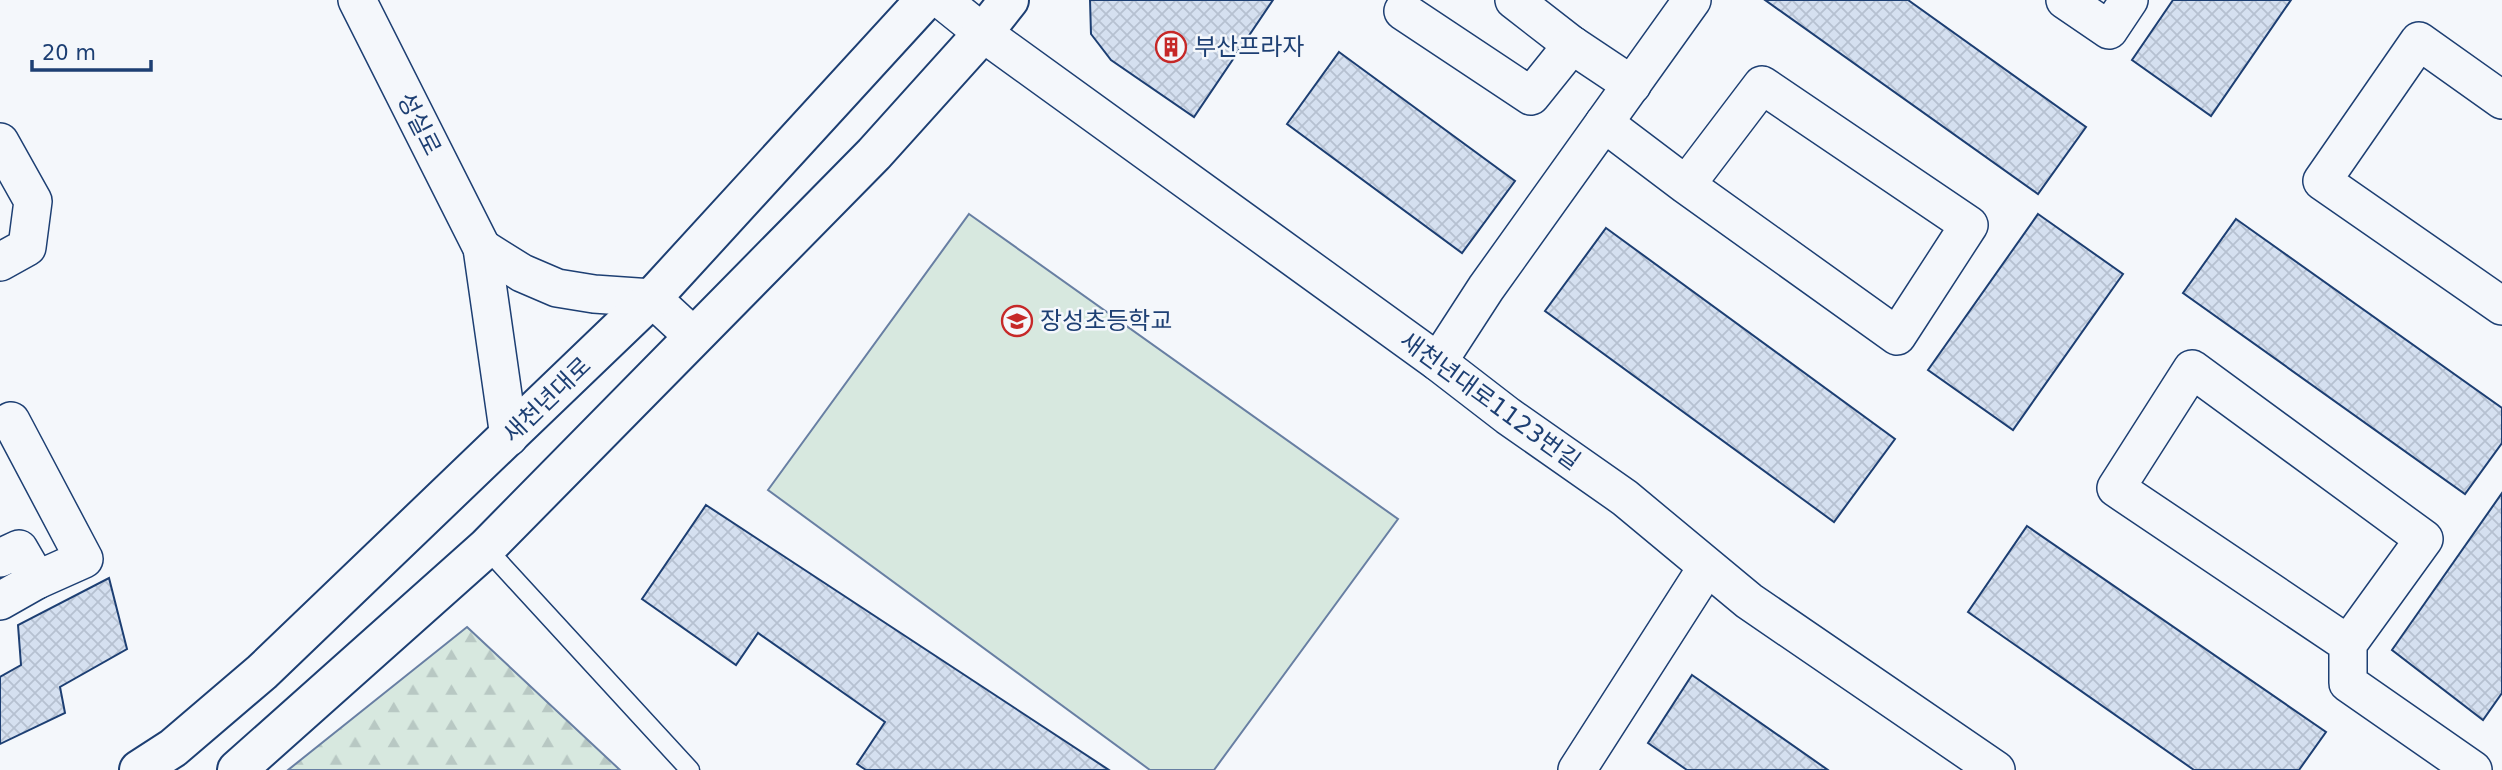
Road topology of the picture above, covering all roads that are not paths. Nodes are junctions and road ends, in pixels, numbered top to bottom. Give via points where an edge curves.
1 (357, 0) edge
2 (925, 0) edge
3 (942, 0) edge
4 (1009, 0) edge
5 (1514, 0) edge
6 (1692, 0) edge
7 (2065, 0) edge
8 (2129, 0) edge
9 (1403, 11) dead end
10 (983, 33) junction
11 (1572, 45) junction
12 (1632, 85) junction
13 (2502, 100) edge
14 (1604, 123) junction
15 (0, 142) edge
16 (1686, 185) junction
17 (482, 248) junction
18 (0, 262) edge
19 (652, 298) junction
20 (2502, 306) edge
21 (694, 336) junction
22 (1438, 362) junction
23 (4, 416) edge
24 (509, 437) junction
25 (486, 548) junction
26 (0, 558) edge
27 (1707, 567) junction
28 (37, 580) junction
29 (0, 601) edge
30 (2348, 644) junction
31 (139, 770) edge
32 (237, 770) edge
33 (690, 770) edge
34 (1577, 770) edge
35 (1996, 770) edge
36 (2473, 770) edge

1 - 17 street, 성실로
2 - 19 main road, 새천년대로
3 - 10 street, 새천년대로1123번길
4 - 10 main road
5 - 11 street
6 - 12 street
7 - 8 street via 2109,30
9 - 11 street via 1531,96
10 - 21 main road via 874,154
10 - 22 street, 새천년대로1123번길
11 - 12 street
12 - 14 street
13 - 20 street via 2419,41 2322,181
14 - 16 street
14 - 22 street
15 - 18 street via 33,201 27,247
16 - 16 street via 1762,85 1969,225 1898,337
17 - 19 street via 557,288
17 - 24 street
19 - 21 street
19 - 24 main road, 새천년대로
21 - 25 main road
22 - 27 street, 새천년대로1123번길 via 1625,498
23 - 28 street via 84,559
24 - 31 main road, 새천년대로 via 262,673 173,748
25 - 32 main road
25 - 33 lane
26 - 28 street via 19,549
27 - 34 street
27 - 35 street, 새천년대로1123번길
28 - 29 street
30 - 30 street via 2424,539 2192,369 2116,488
30 - 36 street via 2348,684

